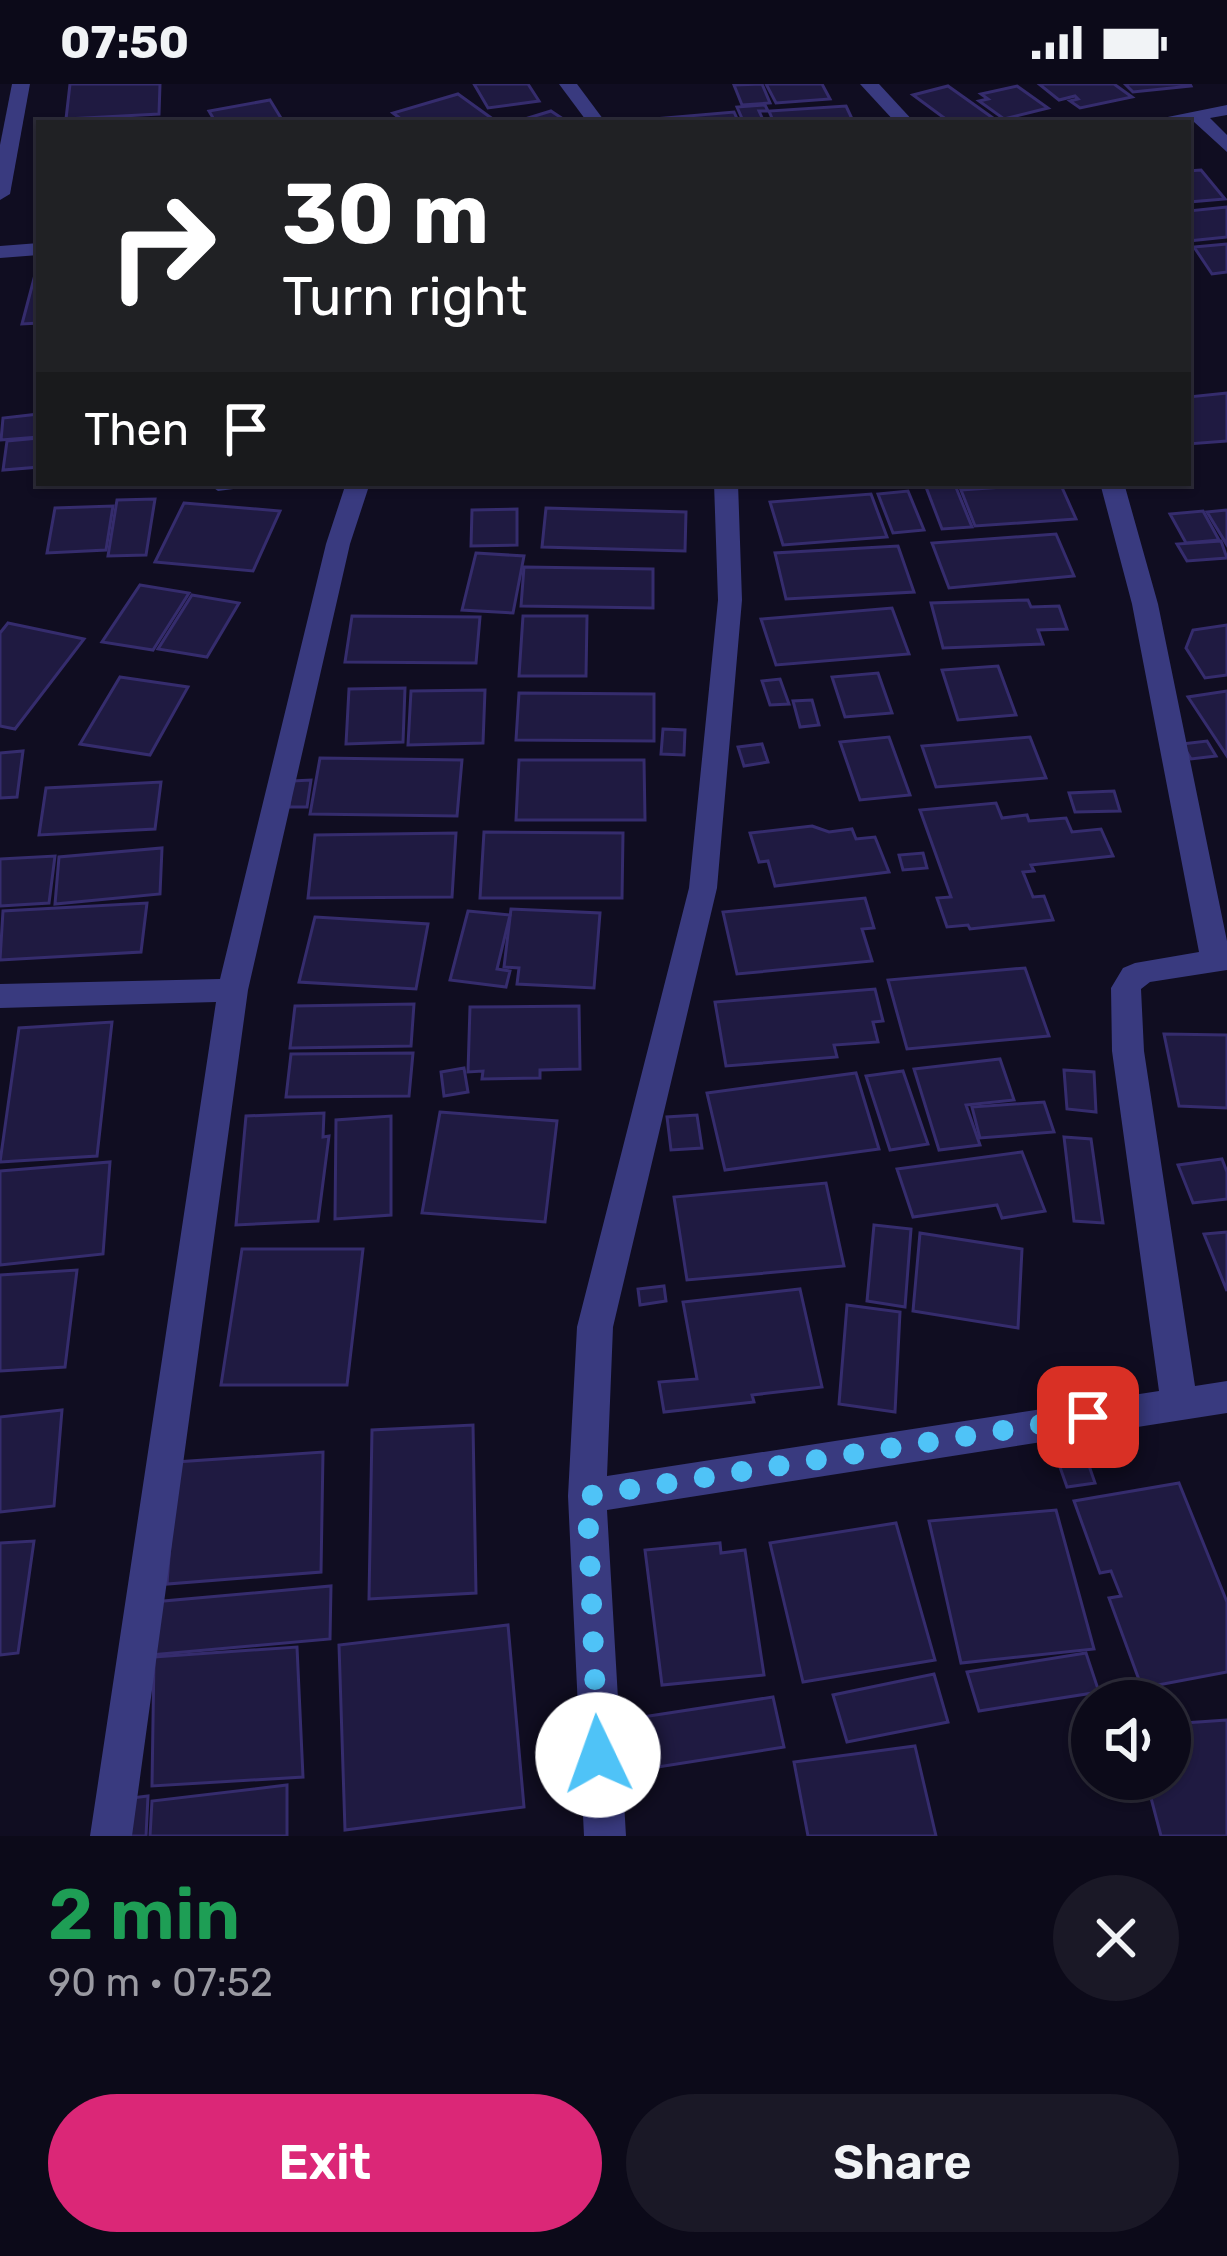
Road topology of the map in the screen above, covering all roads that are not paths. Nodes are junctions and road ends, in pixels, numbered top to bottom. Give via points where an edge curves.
1 (21, 84) edge
2 (568, 84) edge
3 (869, 84) edge
4 (1227, 110) edge
5 (1196, 114) junction
6 (595, 120) edge
7 (903, 120) edge
8 (1163, 120) edge
9 (1227, 146) edge
10 (0, 194) edge
11 (36, 249) edge
12 (0, 252) edge
13 (357, 486) edge
14 (726, 486) edge
15 (1113, 486) edge
16 (1222, 960) edge
17 (233, 990) junction
18 (0, 996) edge
19 (1227, 1397) edge
20 (1179, 1402) junction
21 (587, 1496) junction
22 (111, 1836) edge
23 (605, 1836) edge

1 - 10 street
2 - 6 street
3 - 7 street
4 - 5 street
5 - 8 street
5 - 9 street
11 - 12 street
13 - 17 street
14 - 21 street via 730,600 703,888 595,1327
15 - 16 street
16 - 20 street via 1146,971 1126,988 1127,1051
17 - 18 street
17 - 22 street
19 - 20 street
20 - 21 street
21 - 23 street

